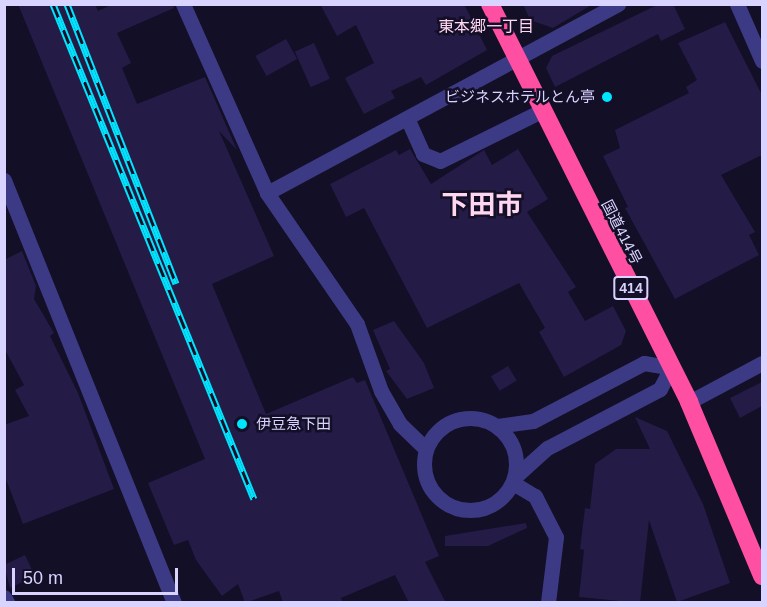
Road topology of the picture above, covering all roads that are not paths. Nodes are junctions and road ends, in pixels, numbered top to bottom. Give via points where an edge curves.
1 (183, 4) edge
2 (490, 4) edge
3 (618, 4) edge
4 (737, 4) edge
5 (516, 59) junction
6 (762, 61) edge
7 (541, 111) junction
8 (408, 120) junction
9 (4, 180) edge
10 (267, 193) junction
11 (762, 363) edge
12 (671, 368) junction
13 (689, 402) junction
14 (497, 426) junction
15 (426, 449) junction
16 (514, 479) junction
17 (762, 576) edge
18 (4, 597) edge
19 (7, 603) edge
20 (174, 603) edge
21 (548, 603) edge

1 - 10 street
2 - 5 highway, 国道414号 / 414
3 - 5 street
4 - 6 street
5 - 7 highway, 国道414号 / 414
5 - 8 street
7 - 8 street via 440,161 423,154
7 - 12 highway, 国道414号 / 414
8 - 10 street
9 - 20 street
10 - 15 street via 357,324 381,391 400,424
11 - 13 street
12 - 13 highway, 国道414号 / 414
12 - 14 street via 645,363 533,421
12 - 16 street via 660,389 547,448
13 - 17 highway, 国道414号 / 414
14 - 15 street via 462,418 440,429
14 - 16 street via 514,448
15 - 16 street via 423,467 428,484 438,499 453,508 471,511 488,507 503,498
16 - 21 street via 535,496 556,537
18 - 19 street

